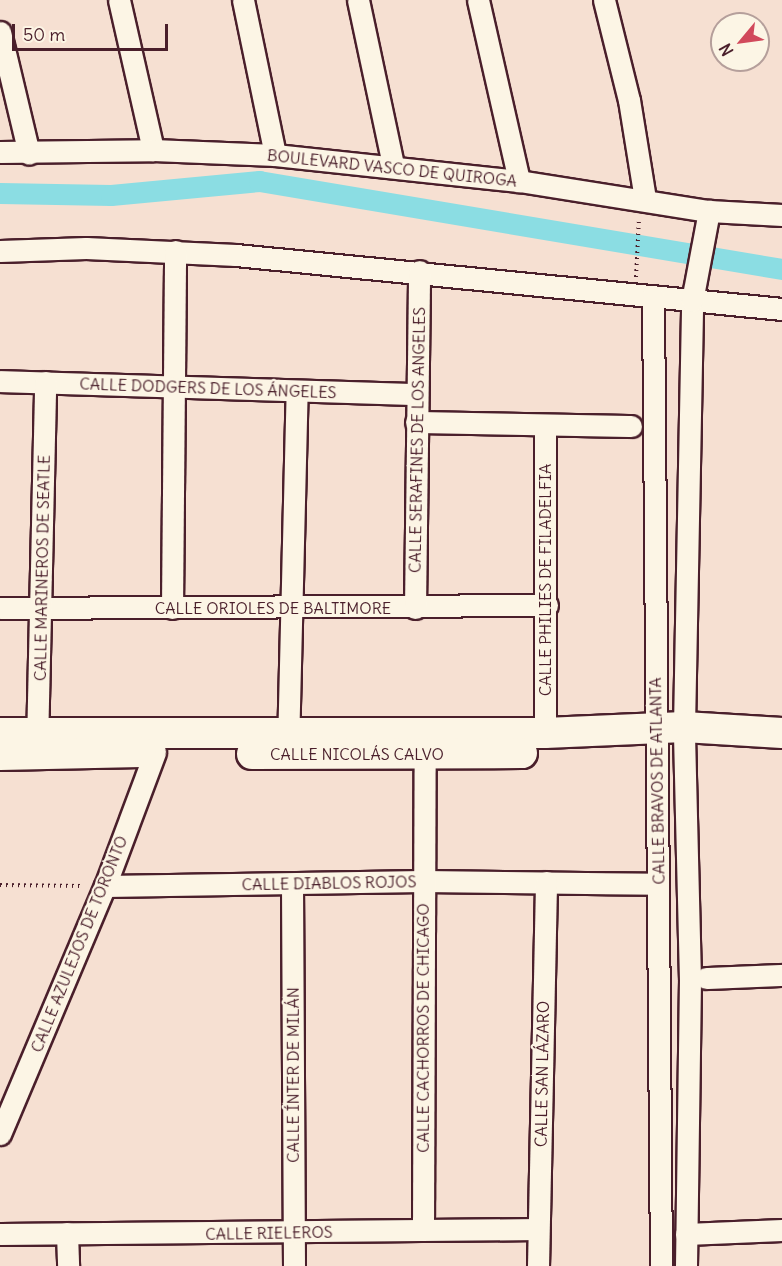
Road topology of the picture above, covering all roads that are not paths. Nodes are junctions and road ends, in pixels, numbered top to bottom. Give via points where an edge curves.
1 (119, 0) edge
2 (243, 0) edge
3 (358, 0) edge
4 (478, 0) edge
5 (604, 0) edge
6 (0, 32) edge
7 (153, 150) junction
8 (0, 152) edge
9 (29, 154) junction
10 (275, 155) junction
11 (393, 165) junction
12 (519, 181) junction
13 (645, 199) junction
14 (709, 211) junction
15 (782, 215) edge
16 (0, 251) edge
17 (175, 251) junction
18 (419, 271) junction
19 (653, 296) junction
20 (692, 301) junction
21 (782, 309) edge
22 (0, 381) edge
23 (45, 382) junction
24 (173, 387) junction
25 (297, 391) junction
26 (417, 394) junction
27 (416, 422) junction
28 (545, 426) junction
29 (631, 426) dead end
30 (547, 605) junction
31 (43, 607) junction
32 (291, 607) junction
33 (0, 608) edge
34 (172, 608) junction
35 (415, 608) junction
36 (0, 733) edge
37 (545, 733) junction
38 (782, 734) edge
39 (679, 736) junction
40 (37, 743) junction
41 (288, 744) junction
42 (154, 752) junction
43 (0, 755) edge
44 (424, 756) junction
45 (423, 881) junction
46 (546, 882) junction
47 (292, 884) junction
48 (658, 884) junction
49 (105, 886) junction
50 (782, 975) edge
51 (706, 978) dead end
52 (0, 1134) edge
53 (423, 1228) junction
54 (538, 1229) junction
55 (782, 1230) edge
56 (67, 1233) junction
57 (0, 1234) edge
58 (294, 1234) junction
59 (686, 1234) junction
60 (68, 1266) edge
61 (294, 1266) edge
62 (538, 1266) edge
63 (661, 1266) edge
64 (686, 1266) edge

1 - 7 street
2 - 10 street
3 - 11 street
4 - 12 street
5 - 13 street via 629,100
6 - 9 street
7 - 9 street, BOULEVARD VASCO DE QUIROGA
7 - 10 street, BOULEVARD VASCO DE QUIROGA
8 - 9 street, BOULEVARD VASCO DE QUIROGA
10 - 11 street, BOULEVARD VASCO DE QUIROGA
11 - 12 street, BOULEVARD VASCO DE QUIROGA
12 - 13 street, BOULEVARD VASCO DE QUIROGA
13 - 14 street, BOULEVARD VASCO DE QUIROGA
14 - 15 street, BOULEVARD VASCO DE QUIROGA
14 - 20 street, CALLE BRAVOS DE ATLANTA
16 - 17 street
17 - 18 street
17 - 24 street
18 - 19 street
18 - 26 street, CALLE SERAFINES DE LOS ANGELES
19 - 20 street
19 - 39 street, CALLE BRAVOS DE ATLANTA
20 - 21 street
20 - 39 street, CALLE BRAVOS DE ATLANTA
22 - 23 street, CALLE DODGERS DE LOS ÁNGELES
23 - 24 street, CALLE DODGERS DE LOS ÁNGELES
23 - 31 street, CALLE MARINEROS DE SEATLE
24 - 25 street, CALLE DODGERS DE LOS ÁNGELES
24 - 34 street
25 - 26 street, CALLE DODGERS DE LOS ÁNGELES
25 - 32 street
26 - 27 street, CALLE SERAFINES DE LOS ANGELES
27 - 28 street
27 - 35 street, CALLE SERAFINES DE LOS ANGELES
28 - 29 street
28 - 30 street, CALLE PHILIES DE FILADELFIA
30 - 35 street, CALLE ORIOLES DE BALTIMORE
30 - 37 street, CALLE PHILIES DE FILADELFIA
31 - 33 street, CALLE ORIOLES DE BALTIMORE
31 - 34 street, CALLE ORIOLES DE BALTIMORE
31 - 40 street, CALLE MARINEROS DE SEATLE
32 - 34 street, CALLE ORIOLES DE BALTIMORE
32 - 35 street, CALLE ORIOLES DE BALTIMORE
32 - 41 street
36 - 40 street, CALLE NICOLÁS CALVO
37 - 39 street, CALLE NICOLÁS CALVO
37 - 41 street, CALLE NICOLÁS CALVO
38 - 39 street, CALLE NICOLÁS CALVO
39 - 44 street, CALLE NICOLÁS CALVO
39 - 48 street, CALLE BRAVOS DE ATLANTA
39 - 59 street, CALLE BRAVOS DE ATLANTA via 690,980
40 - 41 street, CALLE NICOLÁS CALVO
40 - 42 street, CALLE NICOLÁS CALVO
40 - 43 street, CALLE NICOLÁS CALVO
41 - 42 street, CALLE NICOLÁS CALVO
41 - 44 street, CALLE NICOLÁS CALVO
42 - 49 street, CALLE AZULEJOS DE TORONTO
44 - 45 street, CALLE CACHORROS DE CHICAGO
45 - 46 street, CALLE DIABLOS ROJOS
45 - 47 street, CALLE DIABLOS ROJOS
45 - 53 street, CALLE CACHORROS DE CHICAGO
46 - 48 street, CALLE DIABLOS ROJOS
46 - 54 street, CALLE SAN LÁZARO
47 - 49 street, CALLE DIABLOS ROJOS
47 - 58 street, CALLE ÍNTER DE MILÁN
48 - 63 street, CALLE BRAVOS DE ATLANTA
49 - 52 street, CALLE AZULEJOS DE TORONTO
50 - 51 street
53 - 54 street, CALLE RIELEROS
53 - 58 street, CALLE RIELEROS
54 - 62 street, CALLE SAN LÁZARO
55 - 59 street
56 - 57 street, CALLE RIELEROS
56 - 58 street, CALLE RIELEROS
56 - 60 street
58 - 61 street, CALLE ÍNTER DE MILÁN
59 - 64 street, CALLE BRAVOS DE ATLANTA

